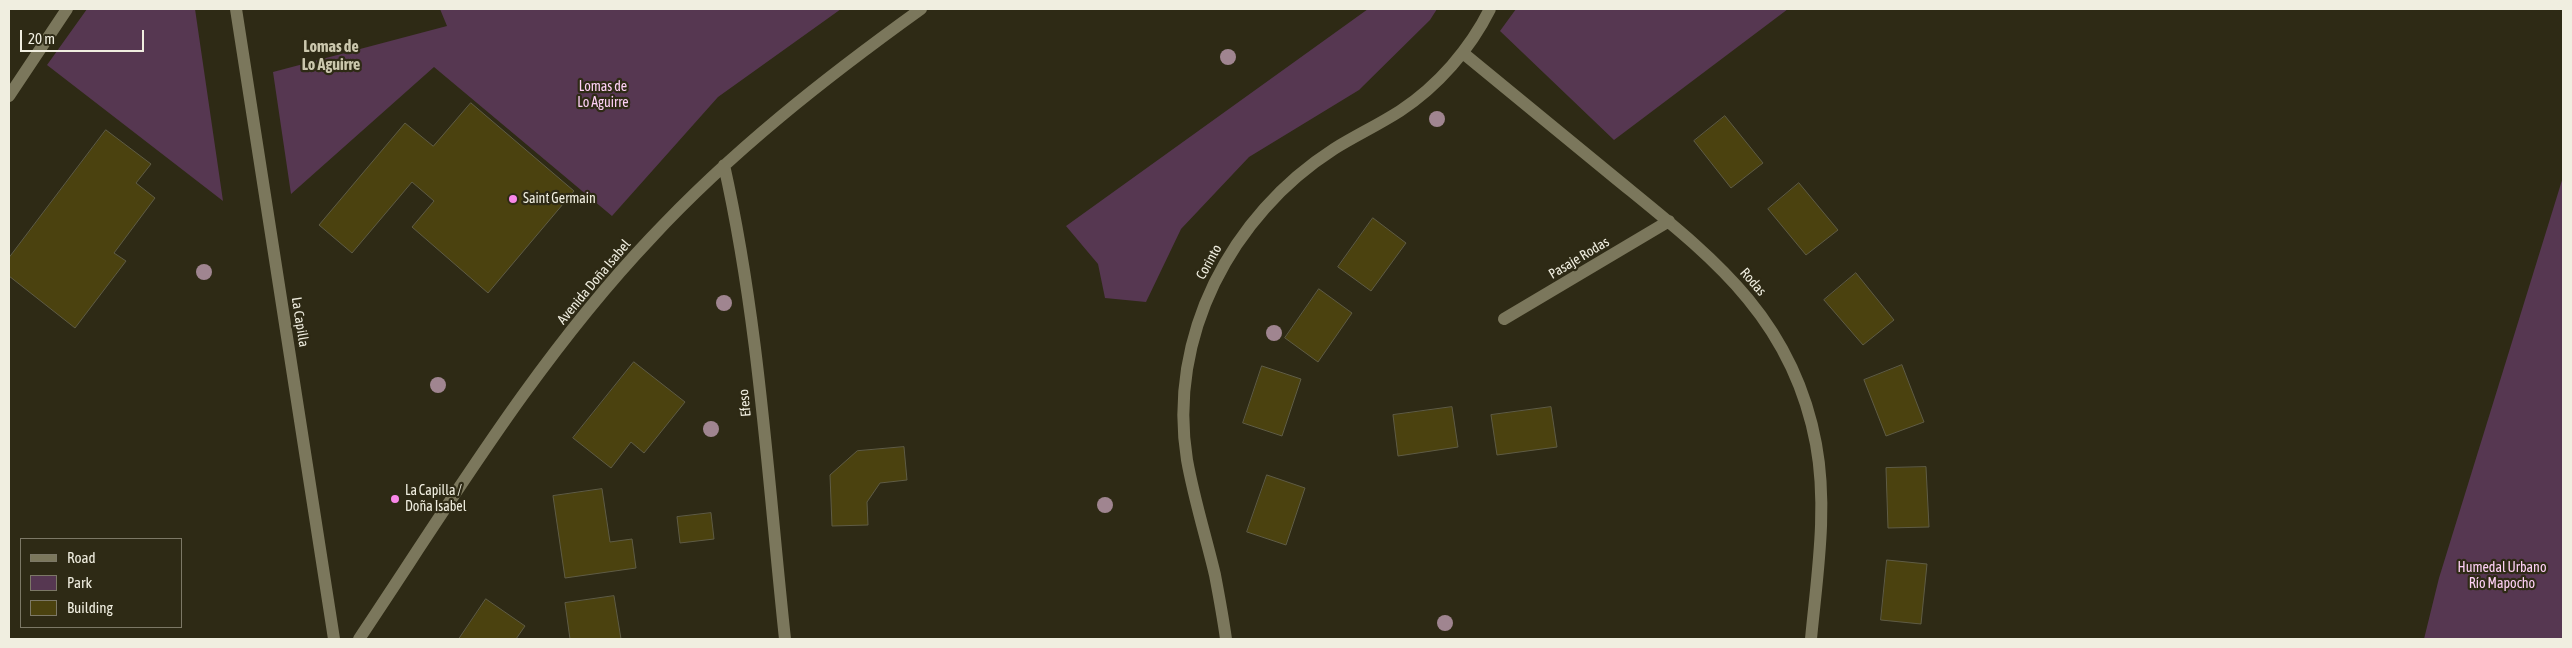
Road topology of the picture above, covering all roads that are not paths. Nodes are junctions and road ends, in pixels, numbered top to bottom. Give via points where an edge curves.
1 (67, 9) edge
2 (236, 9) edge
3 (922, 9) edge
4 (1490, 9) edge
5 (1463, 52) junction
6 (9, 96) edge
7 (724, 165) junction
8 (1668, 221) junction
9 (1504, 319) dead end
10 (334, 639) edge
11 (359, 639) edge
12 (785, 639) edge
13 (1226, 639) edge
14 (1811, 639) edge

1 - 6 street
2 - 10 street, La Capilla
3 - 7 street, Avenida Doña Isabel via 848,61
4 - 5 street, Corinto
5 - 8 street, Rodas
5 - 13 street, Corinto via 1445,73 1402,110 1319,159 1273,198 1235,245 1208,295 1188,363 1184,418 1187,459
7 - 11 street, Avenida Doña Isabel via 650,238 573,330 503,424
7 - 12 street, Efeso via 753,326
8 - 9 street, Pasaje Rodas
8 - 14 street, Rodas via 1715,261 1752,303 1785,354 1809,413 1816,444 1821,500 1821,535

